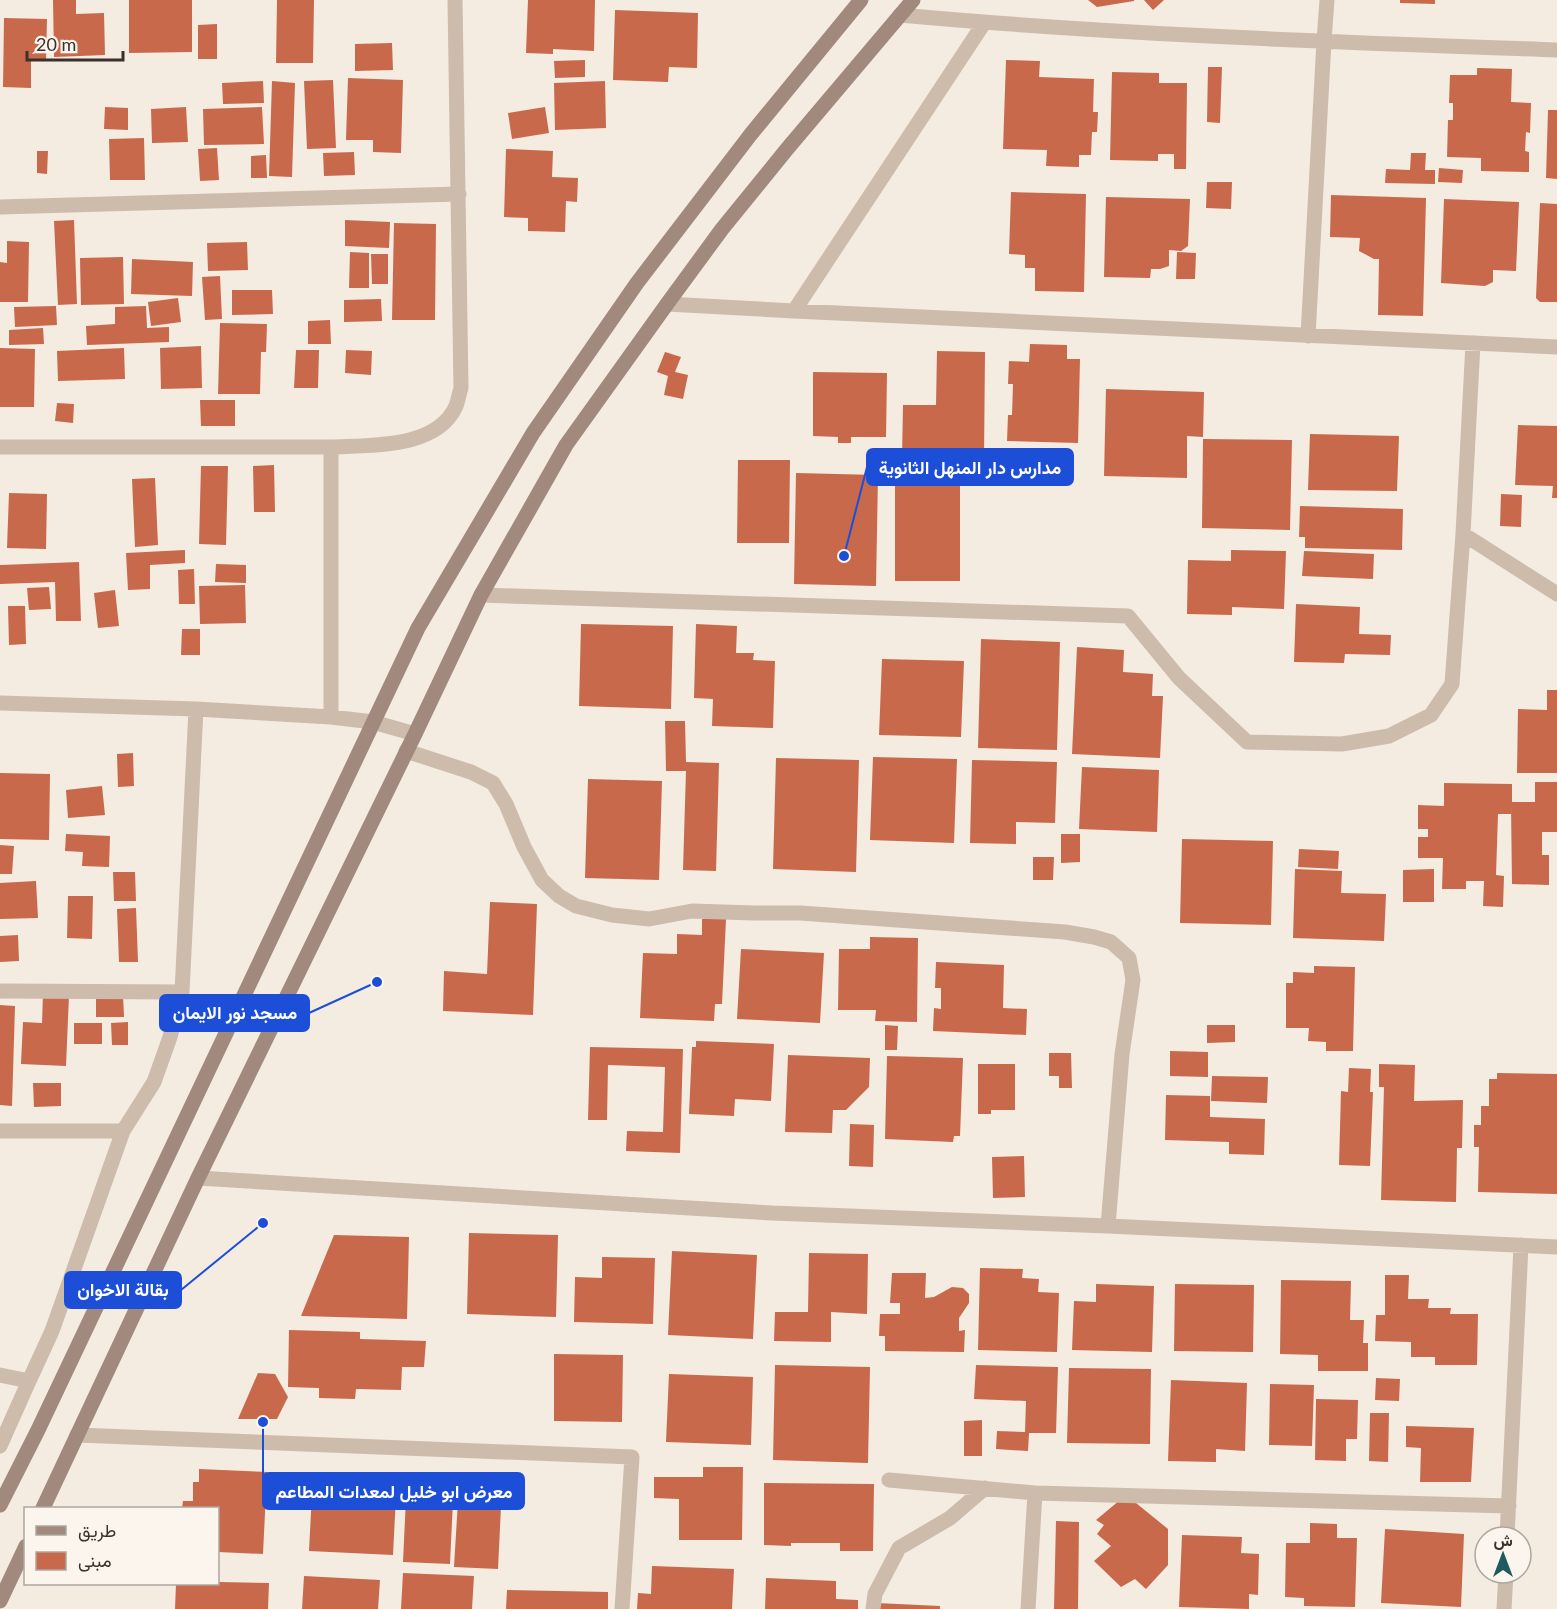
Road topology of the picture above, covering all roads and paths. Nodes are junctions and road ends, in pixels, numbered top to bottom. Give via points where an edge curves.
1 (455, 0) edge
2 (861, 0) edge
3 (913, 0) edge
4 (1327, 0) edge
5 (900, 15) junction
6 (984, 23) junction
7 (1324, 42) junction
8 (1557, 50) edge
9 (459, 194) junction
10 (0, 207) edge
11 (667, 304) junction
12 (794, 311) junction
13 (1308, 336) junction
14 (1473, 343) junction
15 (1557, 347) edge
16 (0, 447) edge
17 (331, 447) junction
18 (1463, 534) junction
19 (1557, 594) edge
20 (481, 595) junction
21 (0, 703) edge
22 (196, 709) junction
23 (331, 717) junction
24 (373, 722) junction
25 (415, 734) junction
26 (406, 751) junction
27 (0, 990) edge
28 (182, 992) junction
29 (0, 1131) edge
30 (123, 1131) junction
31 (198, 1178) junction
32 (1108, 1226) junction
33 (1521, 1245) junction
34 (1557, 1247) edge
35 (0, 1375) edge
36 (29, 1381) junction
37 (77, 1435) junction
38 (0, 1446) edge
39 (889, 1480) dead end
40 (985, 1488) junction
41 (1035, 1493) junction
42 (0, 1505) edge
43 (1509, 1506) junction
44 (44, 1507) edge
45 (1508, 1525) edge
46 (24, 1550) edge
47 (1505, 1585) edge
48 (0, 1601) edge
49 (622, 1609) edge
50 (873, 1609) edge
51 (1028, 1609) edge
52 (1504, 1609) edge

1 - 9 street
2 - 24 main road via 751,134 637,283 533,433 418,628
3 - 5 main road
4 - 7 street
5 - 6 street
5 - 11 main road via 751,193
6 - 7 street
6 - 12 street
7 - 8 street
7 - 13 street
9 - 10 street
9 - 17 street via 461,388 456,407 432,432 412,440
11 - 12 street
11 - 20 main road via 566,446
12 - 13 street
13 - 14 street
14 - 15 street
14 - 18 street
16 - 17 street
17 - 23 street
18 - 19 street
18 - 20 street via 1452,684 1431,715 1389,736 1342,744 1247,742 1179,678 1128,616
20 - 25 main road
21 - 22 street
22 - 23 street
22 - 28 street
23 - 24 street
24 - 25 street
24 - 42 main road
25 - 26 main road
26 - 31 main road
26 - 32 street via 493,783 542,880 576,906 649,919 692,911 800,913 1065,932 1111,942 1129,958 1132,980
27 - 28 street
28 - 30 street via 154,1082
29 - 30 street
30 - 36 street via 52,1331
31 - 32 street via 772,1213
31 - 37 main road
32 - 33 street
33 - 34 street
33 - 43 street
35 - 36 street
36 - 38 street
37 - 44 main road
37 - 49 street via 632,1457
39 - 40 street
40 - 41 street
40 - 50 street via 950,1518 899,1548 875,1594
41 - 43 street
41 - 51 street
43 - 45 street
46 - 48 main road
47 - 52 street

